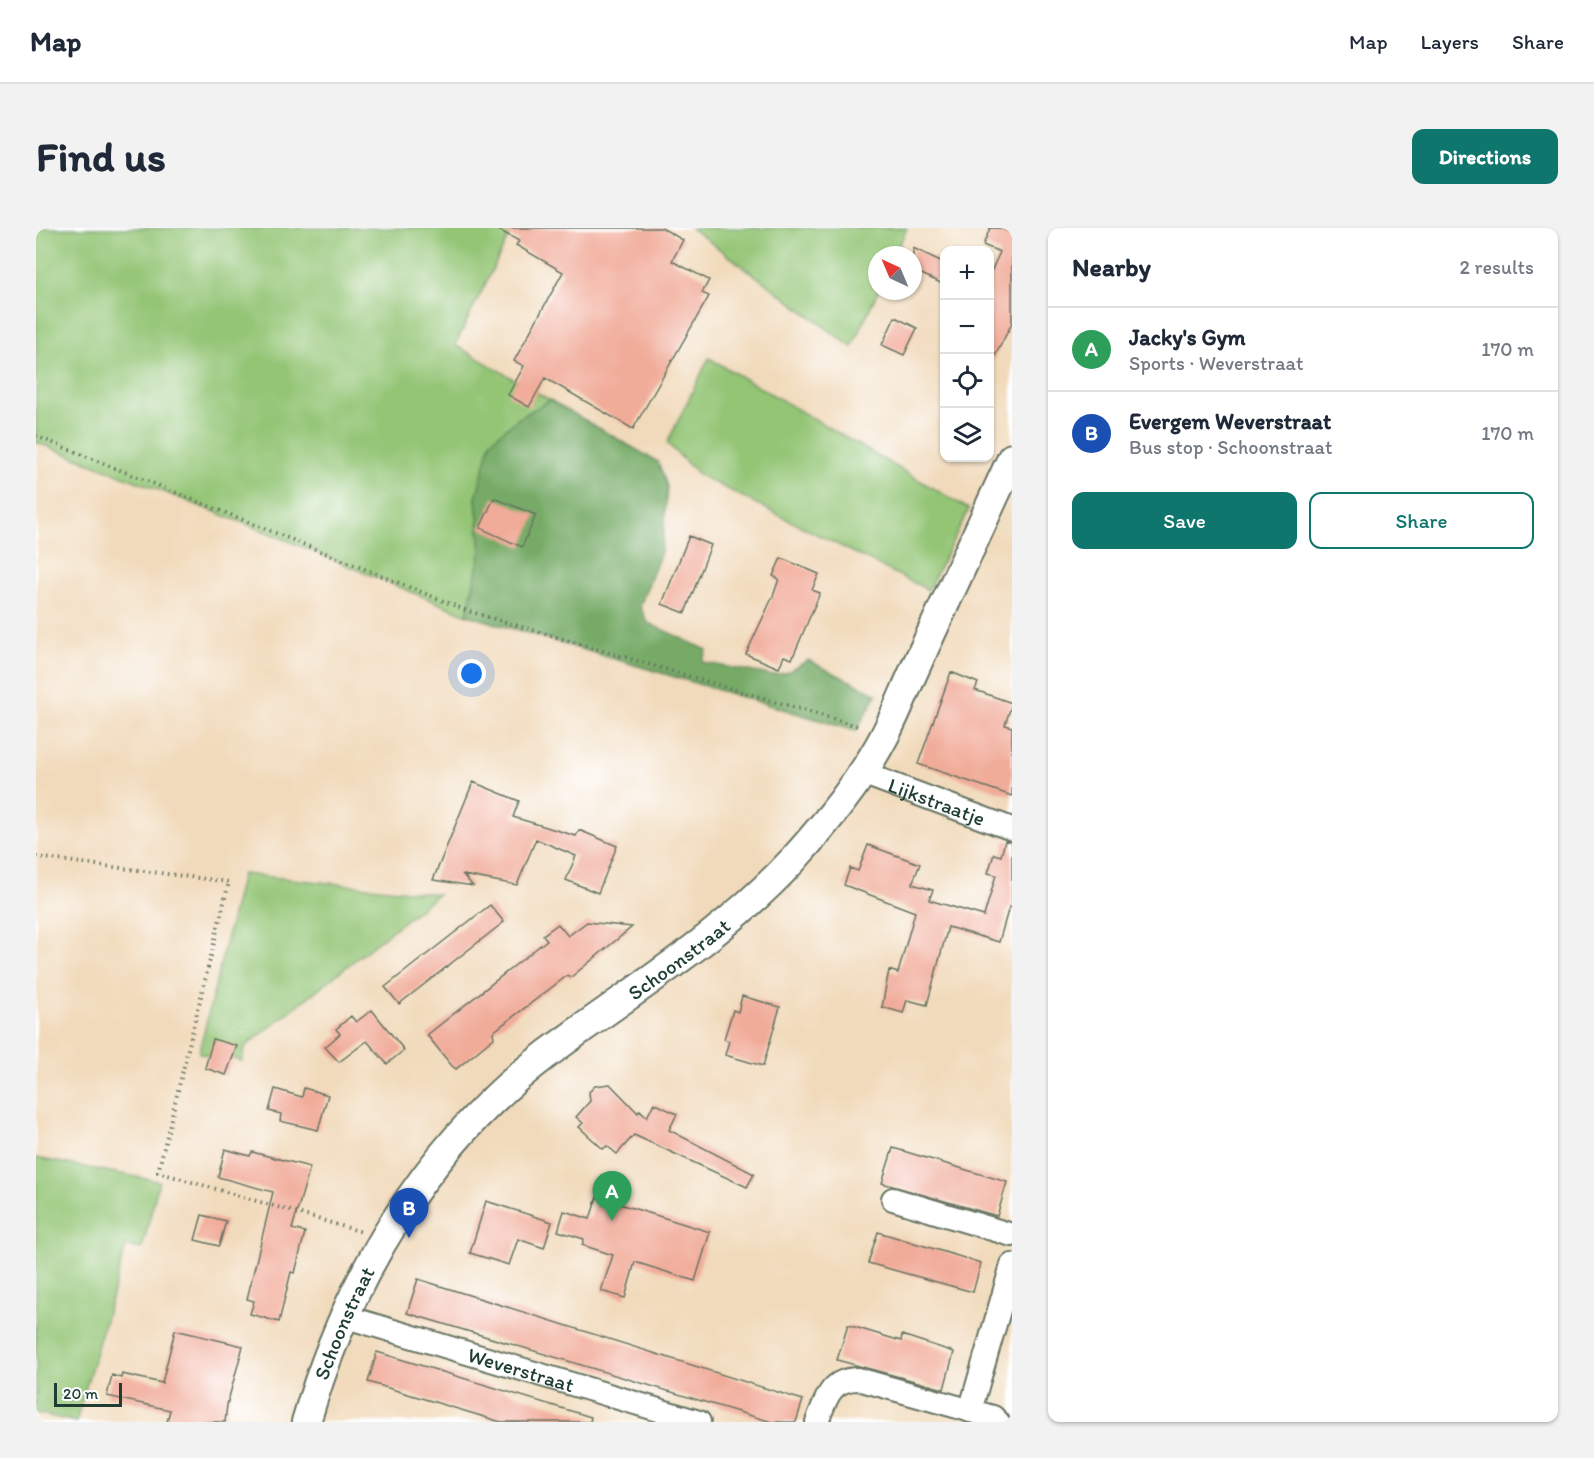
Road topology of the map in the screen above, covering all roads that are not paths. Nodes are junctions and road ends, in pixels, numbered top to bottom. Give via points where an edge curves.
1 (1012, 458) edge
2 (862, 773) junction
3 (1012, 829) edge
4 (893, 1198) dead end
5 (1012, 1235) edge
6 (1012, 1265) edge
7 (344, 1316) junction
8 (970, 1411) junction
9 (306, 1422) edge
10 (699, 1422) edge
11 (818, 1422) edge
12 (998, 1422) edge

1 - 2 street, Schoonstraat via 883,738
2 - 3 street, Lijkstraatje
2 - 7 street, Schoonstraat via 790,863 725,925 547,1054 486,1107 432,1168 383,1238
4 - 5 street
6 - 8 street
7 - 9 street, Schoonstraat
7 - 10 street, Weverstraat
8 - 11 street via 847,1379 829,1391
8 - 12 street

